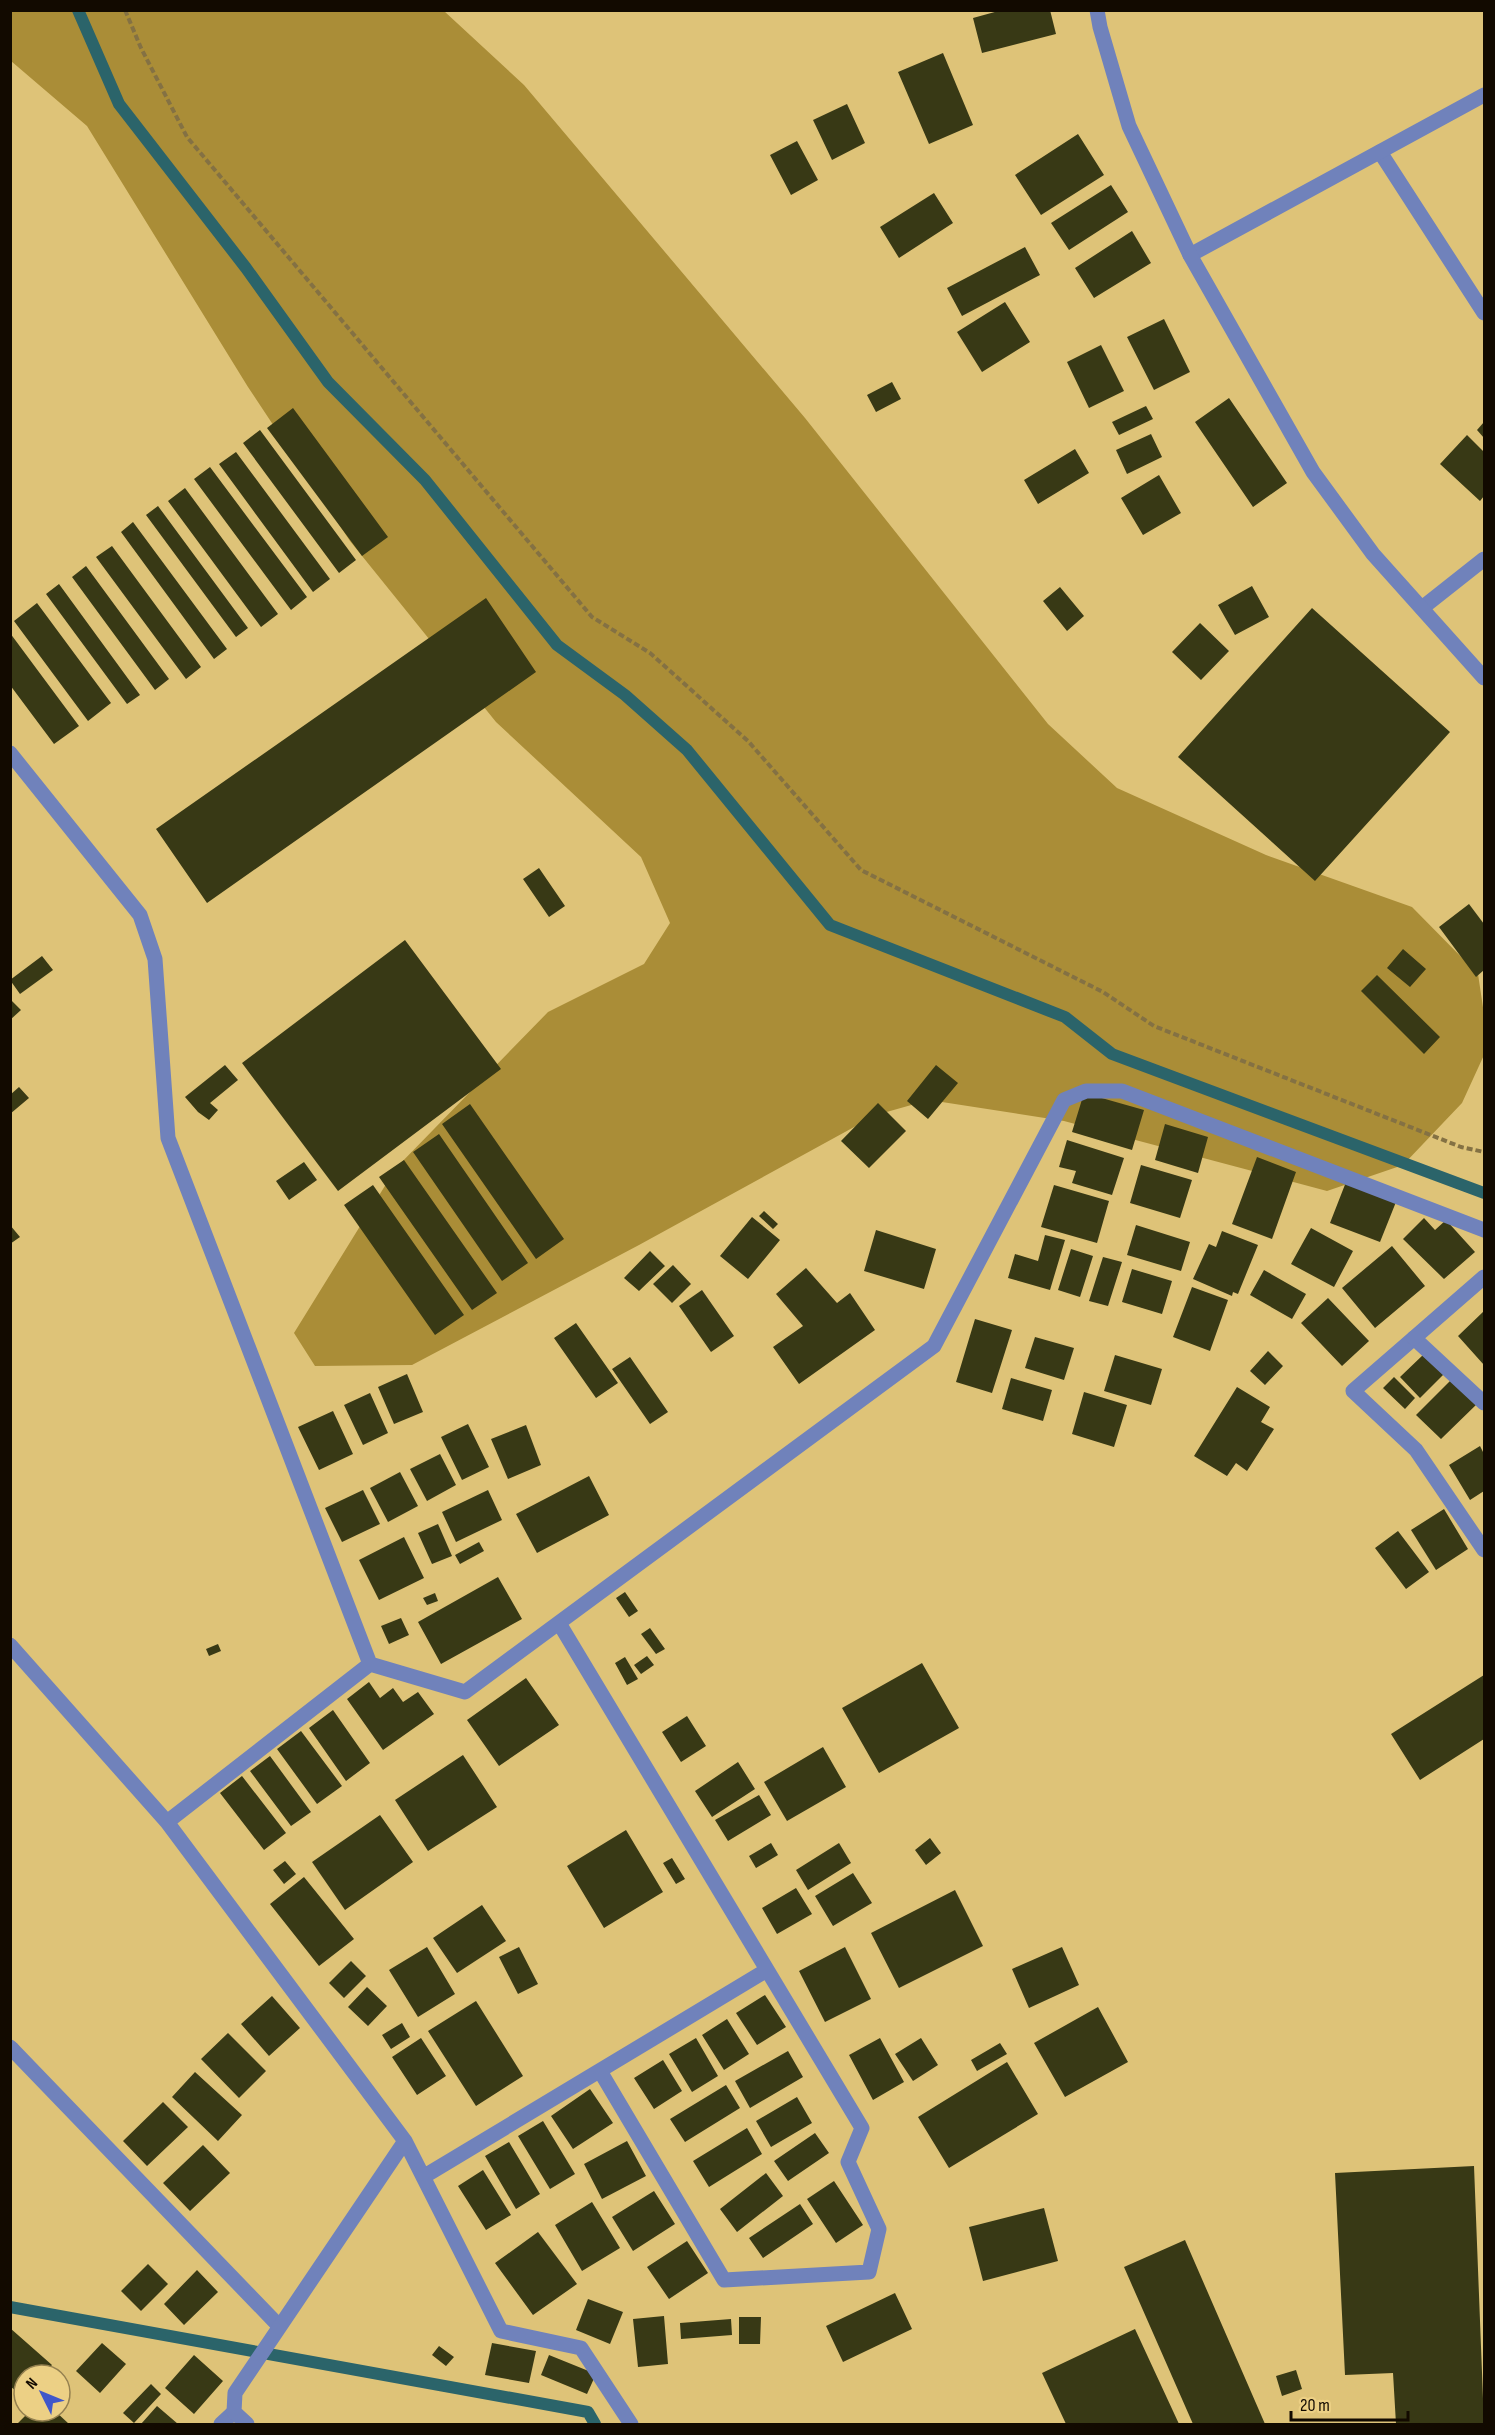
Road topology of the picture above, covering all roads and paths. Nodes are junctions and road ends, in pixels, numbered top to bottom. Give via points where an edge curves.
1 (125, 10) edge
2 (1097, 10) edge
3 (1485, 95) edge
4 (1380, 152) junction
5 (1190, 255) junction
6 (1485, 313) edge
7 (1485, 559) edge
8 (1422, 608) junction
9 (1485, 678) edge
10 (10, 753) edge
11 (1485, 1152) edge
12 (1485, 1230) edge
13 (1485, 1277) edge
14 (1414, 1338) junction
15 (1485, 1403) edge
16 (1485, 1550) edge
17 (559, 1623) junction
18 (10, 1646) edge
19 (370, 1664) junction
20 (167, 1822) junction
21 (767, 1970) junction
22 (11, 2048) edge
23 (600, 2071) junction
24 (405, 2141) junction
25 (423, 2177) junction
26 (279, 2326) junction
27 (234, 2412) junction
28 (221, 2424) edge
29 (247, 2424) edge
30 (631, 2424) edge

1 - 11 path via 187,137 592,617 650,653 748,741 861,870 1102,992 1154,1026 1461,1147
2 - 5 street via 1130,126
3 - 4 street
4 - 5 street
4 - 6 street
5 - 8 street via 1313,471 1372,554
7 - 8 street
8 - 9 street
10 - 19 street via 140,915 154,959 168,1138
12 - 17 street via 1122,1090 1086,1091 1064,1100 934,1346
13 - 14 street
14 - 15 street
14 - 16 street via 1353,1391 1416,1450
17 - 19 street via 465,1692
17 - 21 street
18 - 20 street
19 - 20 street
20 - 24 street
21 - 23 street
21 - 23 street via 862,2128 848,2162 879,2229 869,2272 724,2280
22 - 26 street
23 - 25 street
24 - 25 street
24 - 26 street
25 - 30 street via 501,2331 581,2348
26 - 27 street via 235,2393
27 - 28 street
27 - 29 street

